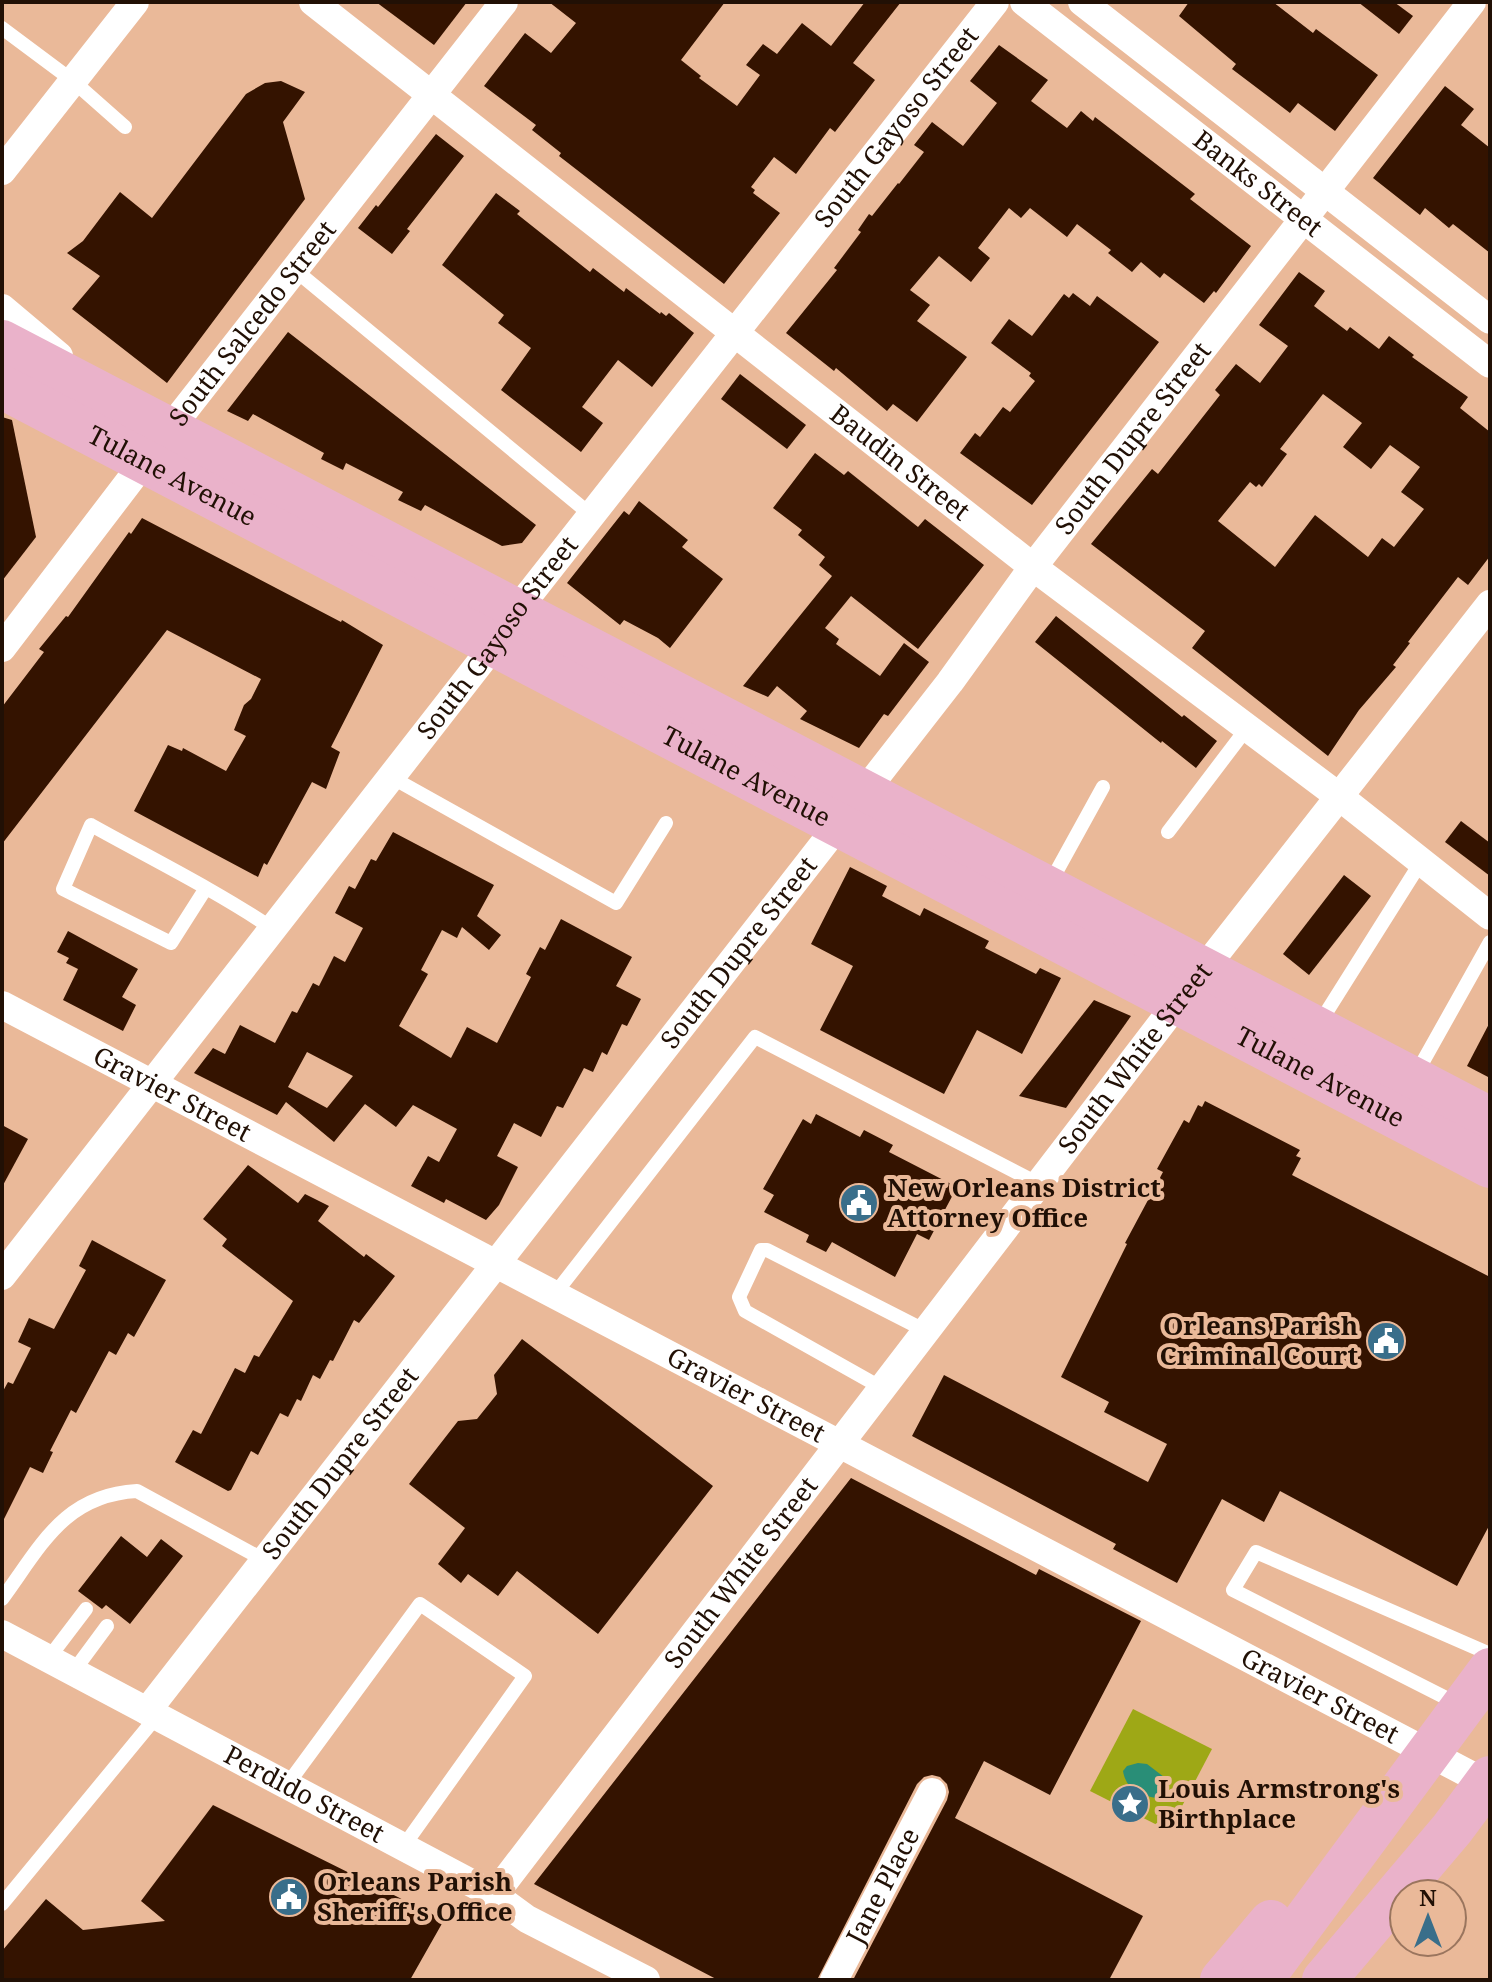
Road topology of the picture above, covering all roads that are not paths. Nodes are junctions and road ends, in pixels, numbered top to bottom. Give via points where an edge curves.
1 (135, 2) edge
2 (313, 2) edge
3 (504, 2) edge
4 (995, 2) edge
5 (1024, 2) edge
6 (1082, 2) edge
7 (1472, 2) edge
8 (2, 28) edge
9 (73, 81) junction
10 (432, 95) junction
11 (125, 127) dead end
12 (2, 171) edge
13 (1325, 192) junction
14 (1303, 219) junction
15 (295, 270) junction
16 (2, 308) edge
17 (1490, 320) edge
18 (734, 330) junction
19 (2, 342) edge
20 (1490, 364) edge
21 (2, 387) edge
22 (112, 400) junction
23 (157, 446) junction
24 (591, 515) junction
25 (1033, 567) junction
26 (1490, 604) edge
27 (505, 628) junction
28 (2, 648) edge
29 (1247, 728) junction
30 (391, 777) junction
31 (1103, 787) dead end
32 (1341, 798) junction
33 (850, 808) junction
34 (666, 823) dead end
35 (1168, 832) dead end
36 (1421, 862) junction
37 (206, 888) junction
38 (1047, 889) junction
39 (1490, 916) edge
40 (273, 929) junction
41 (1490, 942) edge
42 (1190, 986) junction
43 (2, 1005) edge
44 (1316, 1029) junction
45 (1413, 1080) junction
46 (152, 1084) junction
47 (1490, 1119) edge
48 (1490, 1166) edge
49 (1039, 1184) junction
50 (494, 1264) junction
51 (2, 1276) edge
52 (554, 1295) junction
53 (926, 1331) junction
54 (882, 1388) junction
55 (839, 1445) junction
56 (264, 1560) junction
57 (2, 1599) edge
58 (86, 1609) dead end
59 (107, 1626) dead end
60 (2, 1634) edge
61 (1490, 1654) edge
62 (60, 1665) junction
63 (1490, 1670) edge
64 (1462, 1706) junction
65 (152, 1713) junction
66 (1428, 1753) junction
67 (1489, 1782) edge
68 (287, 1785) junction
69 (932, 1792) dead end
70 (403, 1847) junction
71 (1430, 1878) edge
72 (494, 1895) junction
73 (2, 1904) edge
74 (1388, 1943) edge
75 (639, 1978) edge
76 (834, 1980) edge
77 (1222, 1980) edge
78 (1261, 1980) edge
79 (1324, 1980) edge
80 (1361, 1980) edge

1 - 9 street
2 - 10 street, Baudin Street
3 - 10 street, South Salcedo Street
4 - 18 street, South Gayoso Street
5 - 14 street, Banks Street
6 - 13 street, Banks Street
7 - 13 street, South Dupre Street
8 - 9 lane
9 - 11 lane
9 - 12 street
10 - 15 street, South Salcedo Street
10 - 18 street, Baudin Street
13 - 14 street, South Dupre Street
13 - 17 street, Banks Street
14 - 20 street, Banks Street
14 - 25 street, South Dupre Street
15 - 23 street, South Salcedo Street
15 - 24 lane
16 - 22 street
18 - 24 street, South Gayoso Street
18 - 25 street, Baudin Street
19 - 22 main road, Tulane Avenue
21 - 23 main road, Tulane Avenue
22 - 23 main road, Tulane Avenue
23 - 27 main road, Tulane Avenue
23 - 28 street, South Salcedo Street
24 - 27 street, South Gayoso Street
25 - 29 street, Baudin Street
25 - 33 street, South Dupre Street
26 - 32 street, South White Street
27 - 30 street, South Gayoso Street
27 - 33 main road, Tulane Avenue
29 - 32 street, Baudin Street
29 - 35 lane
30 - 34 lane via 616,903
30 - 40 street, South Gayoso Street
31 - 38 lane
32 - 36 street, Baudin Street
32 - 42 street, South White Street
33 - 38 main road, Tulane Avenue
33 - 42 main road, Tulane Avenue
33 - 50 street, South Dupre Street
36 - 39 street, Baudin Street
36 - 44 lane
37 - 37 lane via 91,825 63,889 171,943
37 - 40 lane
38 - 42 main road, Tulane Avenue
40 - 46 street, South Gayoso Street
41 - 45 lane
42 - 44 main road, Tulane Avenue
42 - 48 main road, Tulane Avenue
42 - 49 street, South White Street
43 - 46 street, Gravier Street
44 - 45 main road, Tulane Avenue
45 - 47 main road, Tulane Avenue
46 - 50 street, Gravier Street
46 - 51 street, South Gayoso Street
49 - 52 lane via 755,1037
49 - 53 street, South White Street
50 - 52 street, Gravier Street
50 - 56 street, South Dupre Street
52 - 55 street, Gravier Street
53 - 54 street, South White Street
53 - 54 lane via 761,1250 739,1297 745,1311
54 - 55 street, South White Street
55 - 66 street, Gravier Street
55 - 72 street, South White Street
56 - 57 lane via 137,1491 114,1493 60,1521
56 - 65 street, South Dupre Street
58 - 62 lane
59 - 62 lane
60 - 62 street, Perdido Street
61 - 64 lane via 1256,1552 1233,1590
62 - 65 street, Perdido Street
63 - 64 main road
64 - 66 main road
65 - 68 street, Perdido Street
65 - 73 lane
66 - 67 street, Gravier Street
66 - 77 main road via 1311,1873
66 - 78 main road
67 - 71 main road
67 - 79 main road
68 - 70 street, Perdido Street
68 - 70 lane via 420,1604 525,1676
69 - 76 street, Jane Place
70 - 72 street, Perdido Street
72 - 75 street, Perdido Street via 527,1919
74 - 80 main road

